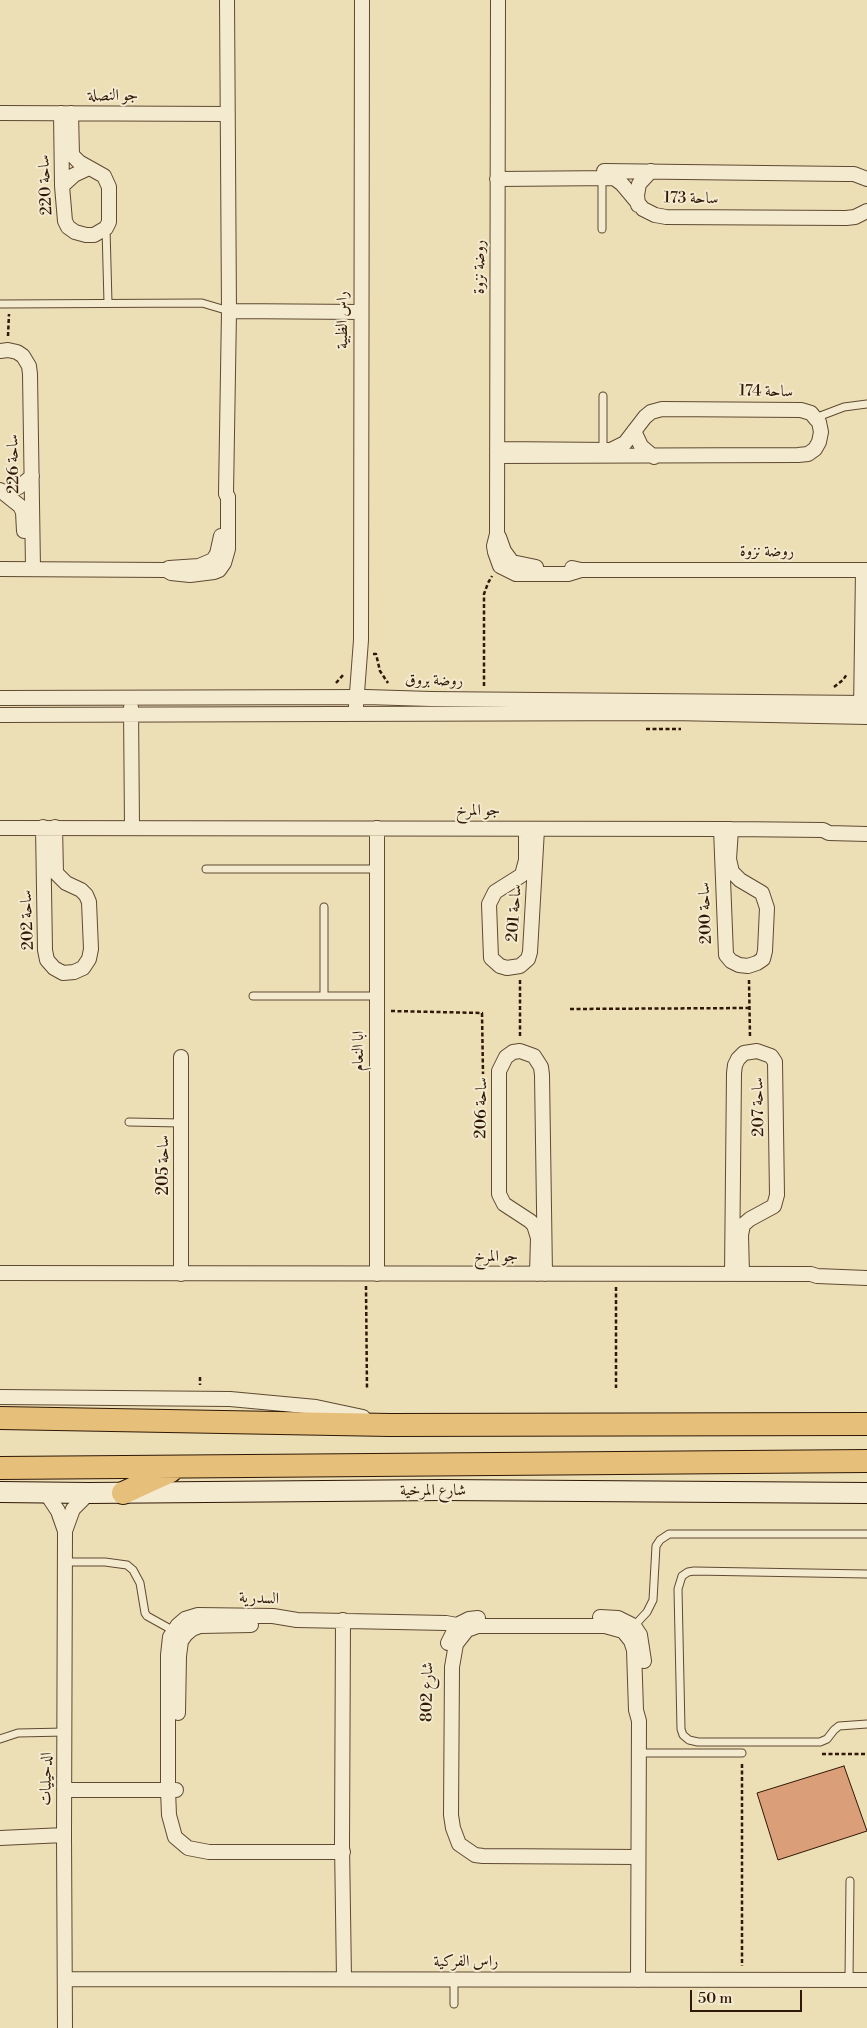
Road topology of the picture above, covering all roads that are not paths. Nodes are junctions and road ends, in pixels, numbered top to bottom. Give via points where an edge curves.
1 (227, 0) edge
2 (362, 0) edge
3 (498, 0) edge
4 (0, 113) edge
5 (66, 113) junction
6 (227, 114) junction
7 (89, 168) junction
8 (651, 171) junction
9 (497, 175) junction
10 (602, 178) junction
11 (867, 179) edge
12 (62, 186) junction
13 (638, 205) junction
14 (867, 212) edge
15 (106, 228) junction
16 (602, 229) dead end
17 (0, 304) edge
18 (108, 304) junction
19 (228, 311) junction
20 (361, 312) junction
21 (4, 351) edge
22 (603, 396) dead end
23 (867, 404) edge
24 (815, 418) junction
25 (634, 430) junction
26 (603, 450) junction
27 (497, 452) junction
28 (654, 456) junction
29 (32, 476) junction
30 (2, 491) edge
31 (497, 534) junction
32 (29, 568) junction
33 (0, 569) edge
34 (581, 570) junction
35 (865, 570) edge
36 (361, 697) junction
37 (0, 698) edge
38 (131, 698) junction
39 (864, 710) edge
40 (0, 715) edge
41 (131, 715) junction
42 (361, 715) junction
43 (867, 825) edge
44 (132, 827) junction
45 (0, 828) edge
46 (49, 828) junction
47 (377, 828) junction
48 (531, 829) junction
49 (726, 829) junction
50 (823, 830) junction
51 (867, 834) edge
52 (206, 869) dead end
53 (377, 869) junction
54 (66, 883) junction
55 (510, 884) junction
56 (746, 884) junction
57 (44, 899) junction
58 (723, 900) junction
59 (534, 901) junction
60 (324, 908) dead end
61 (253, 996) dead end
62 (324, 996) junction
63 (377, 996) junction
64 (182, 1057) dead end
65 (128, 1122) dead end
66 (181, 1123) junction
67 (544, 1195) junction
68 (732, 1199) junction
69 (518, 1213) junction
70 (758, 1215) junction
71 (867, 1270) edge
72 (0, 1273) edge
73 (181, 1274) junction
74 (371, 1274) junction
75 (541, 1274) junction
76 (737, 1274) junction
77 (811, 1274) junction
78 (867, 1278) edge
79 (0, 1397) edge
80 (0, 1418) edge
81 (867, 1424) edge
82 (390, 1425) junction
83 (836, 1461) junction
84 (867, 1461) edge
85 (0, 1468) edge
86 (179, 1468) junction
87 (867, 1472) edge
88 (0, 1492) edge
89 (123, 1493) junction
90 (867, 1493) edge
91 (46, 1494) junction
92 (88, 1494) junction
93 (65, 1531) junction
94 (867, 1534) edge
95 (65, 1562) junction
96 (867, 1574) edge
97 (297, 1620) junction
98 (343, 1620) junction
99 (457, 1624) junction
100 (634, 1626) junction
101 (174, 1630) junction
102 (640, 1721) junction
103 (867, 1724) edge
104 (65, 1732) junction
105 (0, 1739) edge
106 (639, 1753) junction
107 (742, 1753) road end
108 (64, 1790) junction
109 (172, 1790) junction
110 (64, 1835) junction
111 (0, 1838) edge
112 (342, 1848) junction
113 (638, 1861) junction
114 (850, 1881) dead end
115 (65, 1979) junction
116 (344, 1979) junction
117 (454, 1980) junction
118 (638, 1980) junction
119 (849, 1980) junction
120 (867, 1980) edge
121 (454, 2004) dead end
122 (65, 2028) edge

1 - 6 street
2 - 20 street, راس الظبية
3 - 9 street, روضة نزوة
4 - 5 street, جو النصلة
5 - 6 street, جو النصلة
5 - 7 street, ساحة 220 via 72,155
5 - 12 street, ساحة 220
6 - 19 street
7 - 12 street
7 - 15 street, ساحة 220 via 107,181 110,214
8 - 9 street, ساحة 173
8 - 11 street, ساحة 173 via 854,174
8 - 13 street via 639,184
9 - 10 street, ساحة 173
9 - 27 street, روضة نزوة
10 - 13 street, ساحة 173 via 614,178
10 - 16 lane
12 - 15 street, ساحة 220 via 68,227 86,236 101,233
13 - 14 street, ساحة 173 via 647,212 666,217 846,218
15 - 18 lane
17 - 18 lane
18 - 19 lane via 202,304
19 - 20 street
19 - 32 street via 226,494 223,496 220,548 213,560 200,566 166,570
20 - 36 street, راس الظبية via 361,640 364,655
21 - 29 street, ساحة 226 via 17,352 29,366
22 - 26 lane
23 - 24 lane via 844,407
24 - 25 street, ساحة 174 via 801,410 662,409 651,412
24 - 28 street via 819,422 820,437 815,449 808,454
25 - 26 street, ساحة 174 via 625,443
25 - 28 street via 641,446
26 - 27 street, ساحة 174
27 - 28 street
27 - 31 street, روضة نزوة
29 - 30 street via 19,486
29 - 32 street, ساحة 226
30 - 32 street, ساحة 226 via 16,501 23,512
31 - 34 street, روضة نزوة via 512,562
31 - 34 street, روضة نزوة via 494,546 500,566 516,574 568,574
32 - 33 street
34 - 35 street, روضة نزوة
35 - 39 street, روضة نزوة
36 - 38 street, روضة بروق
36 - 39 street, روضة بروق
36 - 42 street, راس الظبية
37 - 38 street, روضة بروق
38 - 41 street
39 - 42 street, روضة بروق
40 - 41 street, روضة بروق
41 - 42 street, روضة بروق
41 - 44 street
43 - 50 street, جو المرخ
44 - 46 street, جو المرخ
44 - 47 street, جو المرخ
45 - 46 street, جو المرخ
46 - 54 street via 56,874
46 - 57 street, ساحة 202
47 - 48 street, جو المرخ
47 - 53 street, ابا النعام
48 - 49 street, جو المرخ
48 - 55 street, ساحة 201 via 525,869
48 - 59 street, ساحة 201
49 - 50 street, جو المرخ
49 - 56 street, ساحة 200 via 730,866 735,876
49 - 58 street, ساحة 200
50 - 51 street, جو المرخ
52 - 53 lane
53 - 63 street, ابا النعام
54 - 57 street
54 - 57 street, ساحة 202 via 81,890 88,902 91,949 83,968 63,972 47,960
55 - 59 street via 524,890
55 - 59 street, ساحة 201 via 495,892 488,904 489,952 500,966 520,966 528,959
56 - 58 street
56 - 58 street, ساحة 200 via 762,893 767,908 765,951 758,963 739,965 726,954
60 - 62 lane
61 - 62 lane
62 - 63 lane
63 - 74 street, ابا النعام
64 - 66 street, ساحة 205
65 - 66 lane
66 - 73 street, ساحة 205
67 - 69 street via 533,1208
67 - 69 street, ساحة 206 via 541,1067 534,1056 520,1050 506,1057 501,1064 500,1080 499,1194 504,1204
67 - 75 street
68 - 70 street via 743,1210
68 - 70 street, ساحة 207 via 735,1064 744,1053 764,1052 775,1062 776,1071 777,1201
68 - 76 street, ساحة 207
69 - 75 street, ساحة 206 via 537,1231
70 - 76 street, ساحة 207 via 746,1222 742,1230
71 - 77 street, جو المرخ
72 - 73 street, جو المرخ
73 - 74 street, جو المرخ
74 - 75 street, جو المرخ
75 - 76 street, جو المرخ
76 - 77 street, جو المرخ
77 - 78 street, جو المرخ
79 - 82 street via 230,1400 316,1407
80 - 82 highway
81 - 82 highway
83 - 84 highway, شارع المرخية
83 - 86 highway, شارع المرخية
83 - 87 street
85 - 86 highway, شارع المرخية
86 - 89 highway
88 - 91 main road, شارع المرخية
89 - 90 main road, شارع المرخية via 442,1490
89 - 92 main road, شارع المرخية
91 - 92 main road, شارع المرخية
91 - 93 street, الدحيليات via 58,1511
92 - 93 street, الدحيليات via 73,1510
93 - 95 street, الدحيليات
94 - 100 lane via 669,1534 656,1546 653,1600
95 - 101 lane via 127,1565 140,1582 147,1616
95 - 104 street, الدحيليات
96 - 103 lane via 694,1571 682,1576 678,1589 681,1729 689,1740 820,1742 828,1739 839,1726
97 - 98 street
97 - 101 street, السدرية via 273,1616 198,1615 185,1619
97 - 109 street, السدرية via 280,1625 200,1626 186,1634 178,1656
98 - 99 street
98 - 112 street
99 - 100 street via 477,1618 606,1617 618,1618
99 - 113 street, شارع 802 via 448,1642 445,1667 444,1817 445,1831 452,1848 461,1857 482,1863
100 - 102 street, شارع 802 via 640,1634 644,1654 644,1710
101 - 109 street, السدرية via 168,1655
102 - 106 street, شارع 802
102 - 113 street, شارع 802 via 636,1710 634,1650 627,1634 614,1627 478,1626 467,1630 456,1644 452,1667 451,1815 459,1844 475,1855 483,1856
104 - 105 lane via 18,1733
104 - 108 street, الدحيليات
106 - 107 lane
106 - 113 street, شارع 802
108 - 109 street
108 - 110 street, الدحيليات
109 - 112 street, السدرية via 178,1824 189,1838 199,1843
110 - 111 street
110 - 115 street, الدحيليات
112 - 116 street
113 - 118 street, شارع 802
114 - 119 lane
115 - 116 street, راس الفركية
115 - 122 street, الدحيليات
116 - 117 street, راس الفركية
117 - 118 street, راس الفركية
117 - 121 lane
118 - 119 street, راس الفركية
119 - 120 street, راس الفركية

